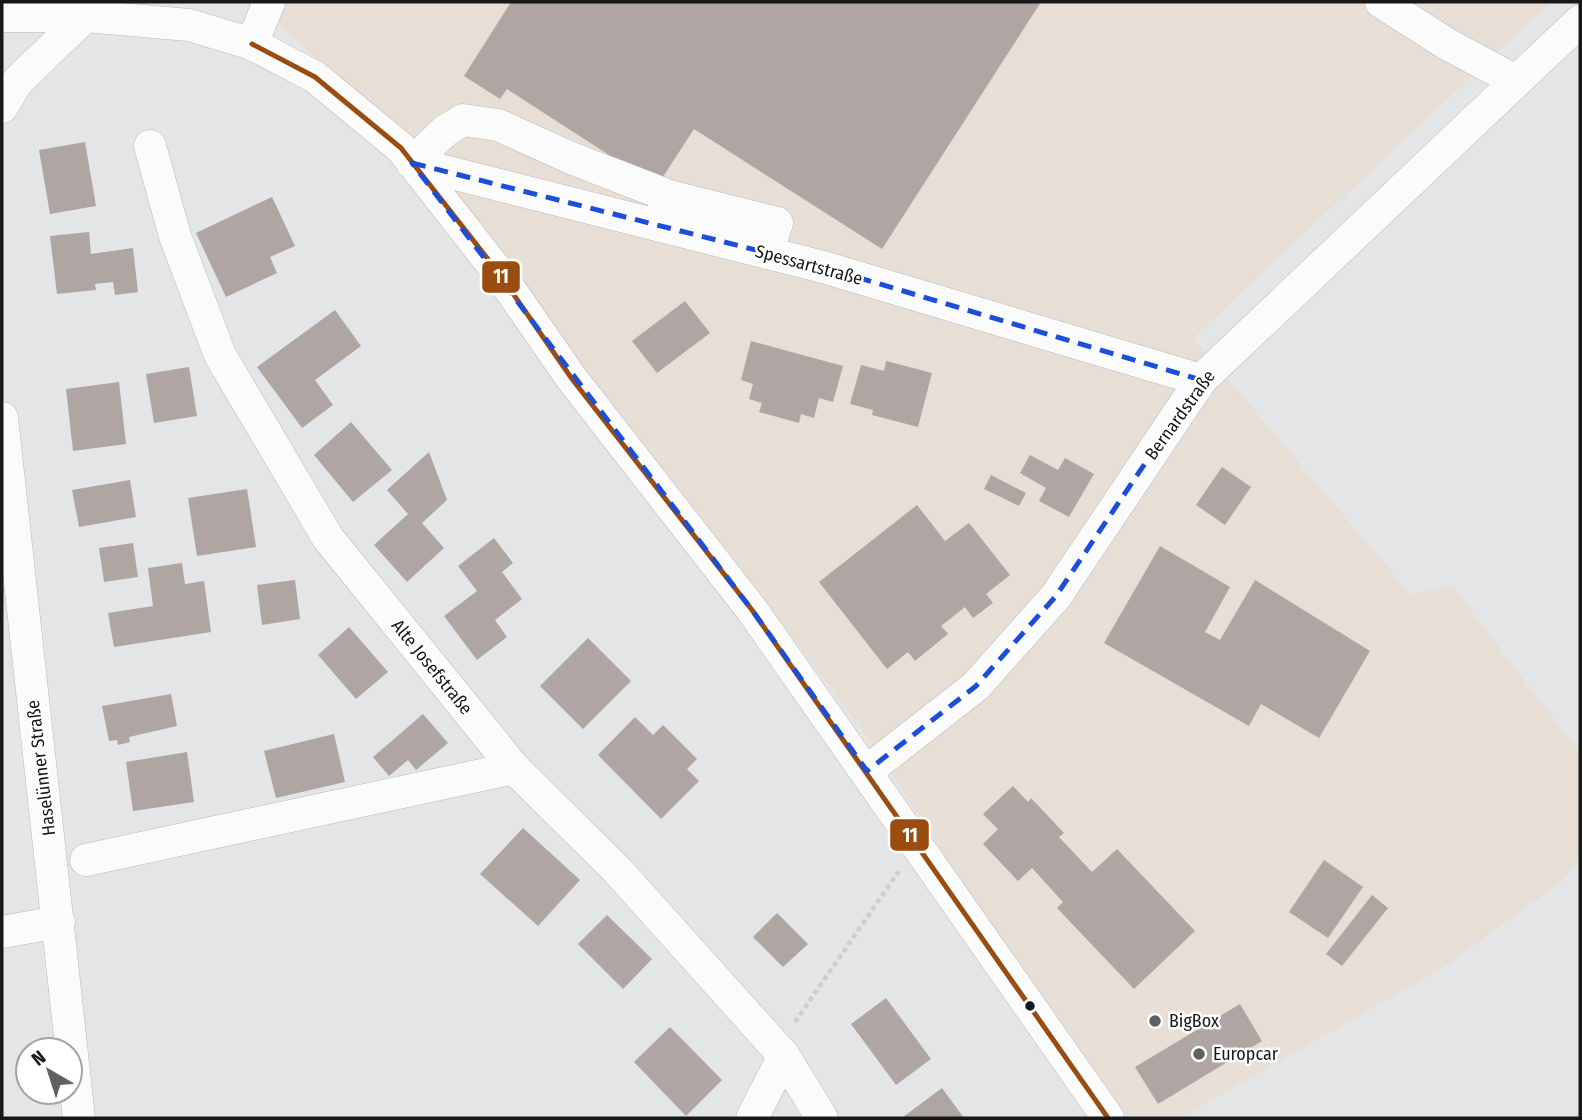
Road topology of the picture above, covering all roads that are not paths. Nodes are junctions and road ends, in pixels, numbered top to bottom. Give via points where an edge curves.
1 (269, 2) edge
2 (1381, 2) edge
3 (2, 16) edge
4 (85, 16) junction
5 (1580, 21) edge
6 (252, 44) junction
7 (1516, 81) junction
8 (2, 107) edge
9 (150, 146) dead end
10 (412, 163) junction
11 (669, 196) junction
12 (658, 225) junction
13 (767, 253) junction
14 (1201, 380) junction
15 (2, 418) edge
16 (514, 768) junction
17 (867, 771) junction
18 (86, 860) dead end
19 (59, 922) junction
20 (2, 932) edge
21 (784, 1056) junction
22 (79, 1118) edge
23 (752, 1118) edge
24 (822, 1118) edge
25 (1108, 1118) edge

1 - 6 street
2 - 7 street
3 - 4 street
4 - 6 street via 189,25
4 - 8 street via 17,82
5 - 7 street, Bernardstraße
6 - 10 street via 315,77 401,148
7 - 14 street, Bernardstraße
9 - 16 street, Alte Josefstraße via 175,236 220,355 328,538
10 - 11 street via 463,120 498,125
10 - 12 street, Spessartstraße
10 - 17 street via 752,610
11 - 12 street
11 - 13 street via 777,222
12 - 13 street, Spessartstraße
13 - 14 street, Spessartstraße
14 - 17 street, Bernardstraße via 1056,596 976,686
15 - 19 street, Haselünner Straße
16 - 18 street
16 - 21 street, Alte Josefstraße via 618,871
17 - 25 street
19 - 20 street
19 - 22 street, Haselünner Straße
21 - 23 street
21 - 24 street, Alte Josefstraße

